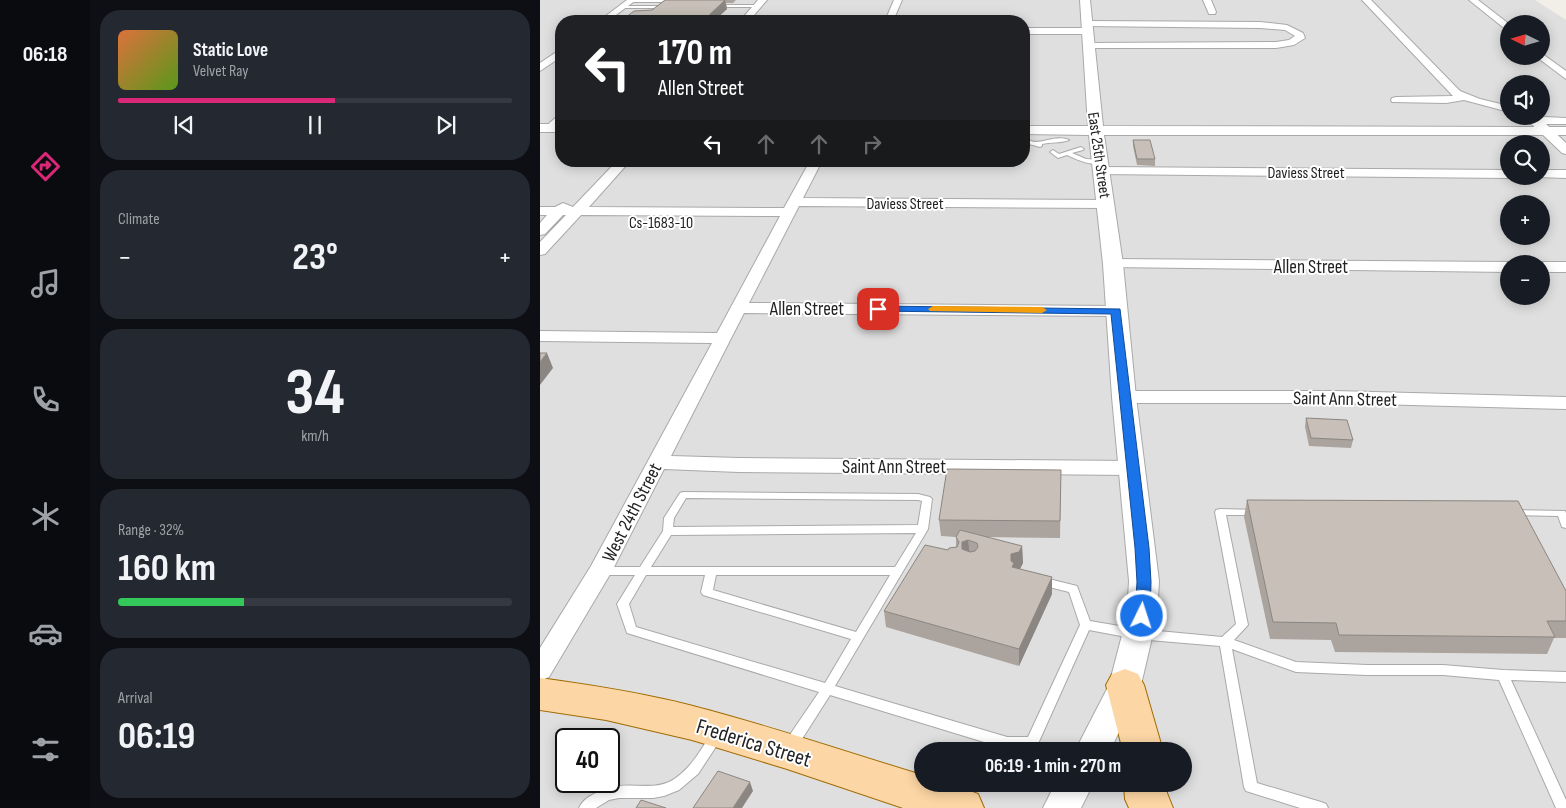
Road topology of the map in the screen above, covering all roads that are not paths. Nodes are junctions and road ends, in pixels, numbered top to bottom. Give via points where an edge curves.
1 (631, 0) edge
2 (898, 0) edge
3 (1085, 0) edge
4 (1206, 0) edge
5 (1366, 0) edge
6 (1473, 0) edge
7 (678, 1) edge
8 (760, 3) edge
9 (708, 6) edge
10 (664, 7) junction
11 (672, 7) edge
12 (1212, 12) dead end
13 (613, 14) edge
14 (749, 15) edge
15 (891, 15) edge
16 (1500, 22) edge
17 (1030, 32) edge
18 (1088, 33) junction
19 (1300, 35) joint
20 (555, 57) edge
21 (1550, 63) edge
22 (540, 68) edge
23 (1566, 76) edge
24 (1464, 97) junction
25 (1396, 100) dead end
26 (1500, 107) edge
27 (1566, 121) edge
28 (1550, 122) edge
29 (1500, 124) edge
30 (1539, 125) edge
31 (1544, 125) edge
32 (1030, 130) edge
33 (1096, 130) junction
34 (1566, 131) edge
35 (1066, 140) dead end
36 (1056, 142) dead end
37 (1030, 143) edge
38 (1045, 143) junction
39 (1076, 146) dead end
40 (1566, 150) edge
41 (1067, 151) junction
42 (1053, 152) dead end
43 (1102, 166) junction
44 (602, 167) edge
45 (617, 167) edge
46 (813, 167) edge
47 (1500, 174) edge
48 (1550, 174) edge
49 (1566, 174) edge
50 (1106, 204) junction
51 (788, 213) junction
52 (554, 218) edge
53 (540, 251) edge
54 (1114, 264) junction
55 (1500, 267) edge
56 (1550, 267) edge
57 (1566, 267) edge
58 (739, 308) junction
59 (1116, 311) junction
60 (540, 336) edge
61 (719, 344) junction
62 (540, 348) edge
63 (1124, 397) junction
64 (1566, 403) edge
65 (656, 462) junction
66 (1132, 468) junction
67 (1269, 512) edge
68 (1502, 513) edge
69 (1566, 524) edge
70 (923, 529) junction
71 (668, 531) junction
72 (909, 554) junction
73 (924, 555) edge
74 (600, 571) junction
75 (643, 571) junction
76 (711, 571) junction
77 (898, 571) junction
78 (1026, 577) edge
79 (1086, 625) junction
80 (1137, 634) junction
81 (858, 637) junction
82 (1225, 642) junction
83 (540, 670) edge
84 (1503, 675) junction
85 (1566, 677) edge
86 (1125, 685) junction
87 (828, 688) junction
88 (540, 694) edge
89 (720, 732) junction
90 (1097, 742) edge
91 (1141, 742) edge
92 (787, 750) junction
93 (1070, 792) edge
94 (1146, 792) edge
95 (586, 808) edge
96 (963, 808) edge
97 (1061, 808) edge
98 (1152, 808) edge
99 (1321, 808) edge
100 (1563, 808) edge

1 - 7 lane
1 - 13 street
2 - 15 street
3 - 18 street, East 25th Street
4 - 12 street
5 - 24 street via 1445,83
6 - 16 street
8 - 9 lane
8 - 14 street
10 - 11 lane
10 - 13 lane
10 - 13 lane via 658,12
17 - 18 street
18 - 19 street via 1260,25 1286,28
18 - 19 street via 1276,45 1296,41
18 - 33 street, East 25th Street
20 - 22 street
21 - 23 street
24 - 25 street
24 - 26 street
27 - 28 street
29 - 33 street
30 - 40 street
31 - 34 street
32 - 33 street
33 - 43 street, East 25th Street
35 - 38 lane
36 - 38 lane
37 - 38 lane
39 - 41 lane via 1081,149
41 - 42 lane via 1058,156
41 - 43 lane via 1085,162
43 - 47 street, Daviess Street
43 - 50 street, East 25th Street
44 - 52 street
45 - 52 street
46 - 51 street
48 - 49 street
50 - 51 street, Daviess Street
50 - 54 street, East 25th Street
51 - 52 street, Cs-1683-10
51 - 58 street, West 24th Street
52 - 53 street
54 - 55 street, Allen Street
54 - 59 street, East 25th Street
56 - 57 street
58 - 59 street, Allen Street
58 - 61 street, West 24th Street
59 - 63 street, East 25th Street
60 - 61 street
61 - 62 street
61 - 65 street, West 24th Street
63 - 64 street, Saint Ann Street via 1335,397
63 - 66 street, East 25th Street
65 - 66 street, Saint Ann Street via 739,466
65 - 74 street, West 24th Street
66 - 80 street, East 25th Street via 1144,582 1142,616
67 - 82 lane via 1220,512 1242,625
68 - 69 lane via 1561,513
70 - 71 lane
70 - 71 lane via 927,499 918,497 683,495 669,518
70 - 72 lane
71 - 75 lane
72 - 73 lane
72 - 77 lane
74 - 75 lane
74 - 83 street, West 24th Street
75 - 76 lane
75 - 87 lane via 623,604 631,630
76 - 77 lane
76 - 81 lane via 707,592
77 - 81 lane
78 - 79 lane via 1072,589
79 - 80 lane
79 - 87 lane via 1032,742 1007,743
80 - 82 lane
80 - 86 street, East 25th Street
81 - 87 lane
82 - 84 lane via 1296,667 1443,670
82 - 99 lane via 1251,787
84 - 85 lane
84 - 100 lane
86 - 90 street, East 25th Street
86 - 91 main road
87 - 92 lane
88 - 89 main road, Frederica Street via 606,704
89 - 92 main road, Frederica Street
89 - 95 lane via 690,775 674,786 658,791 614,792
92 - 96 main road, Frederica Street
93 - 97 street
94 - 98 main road

